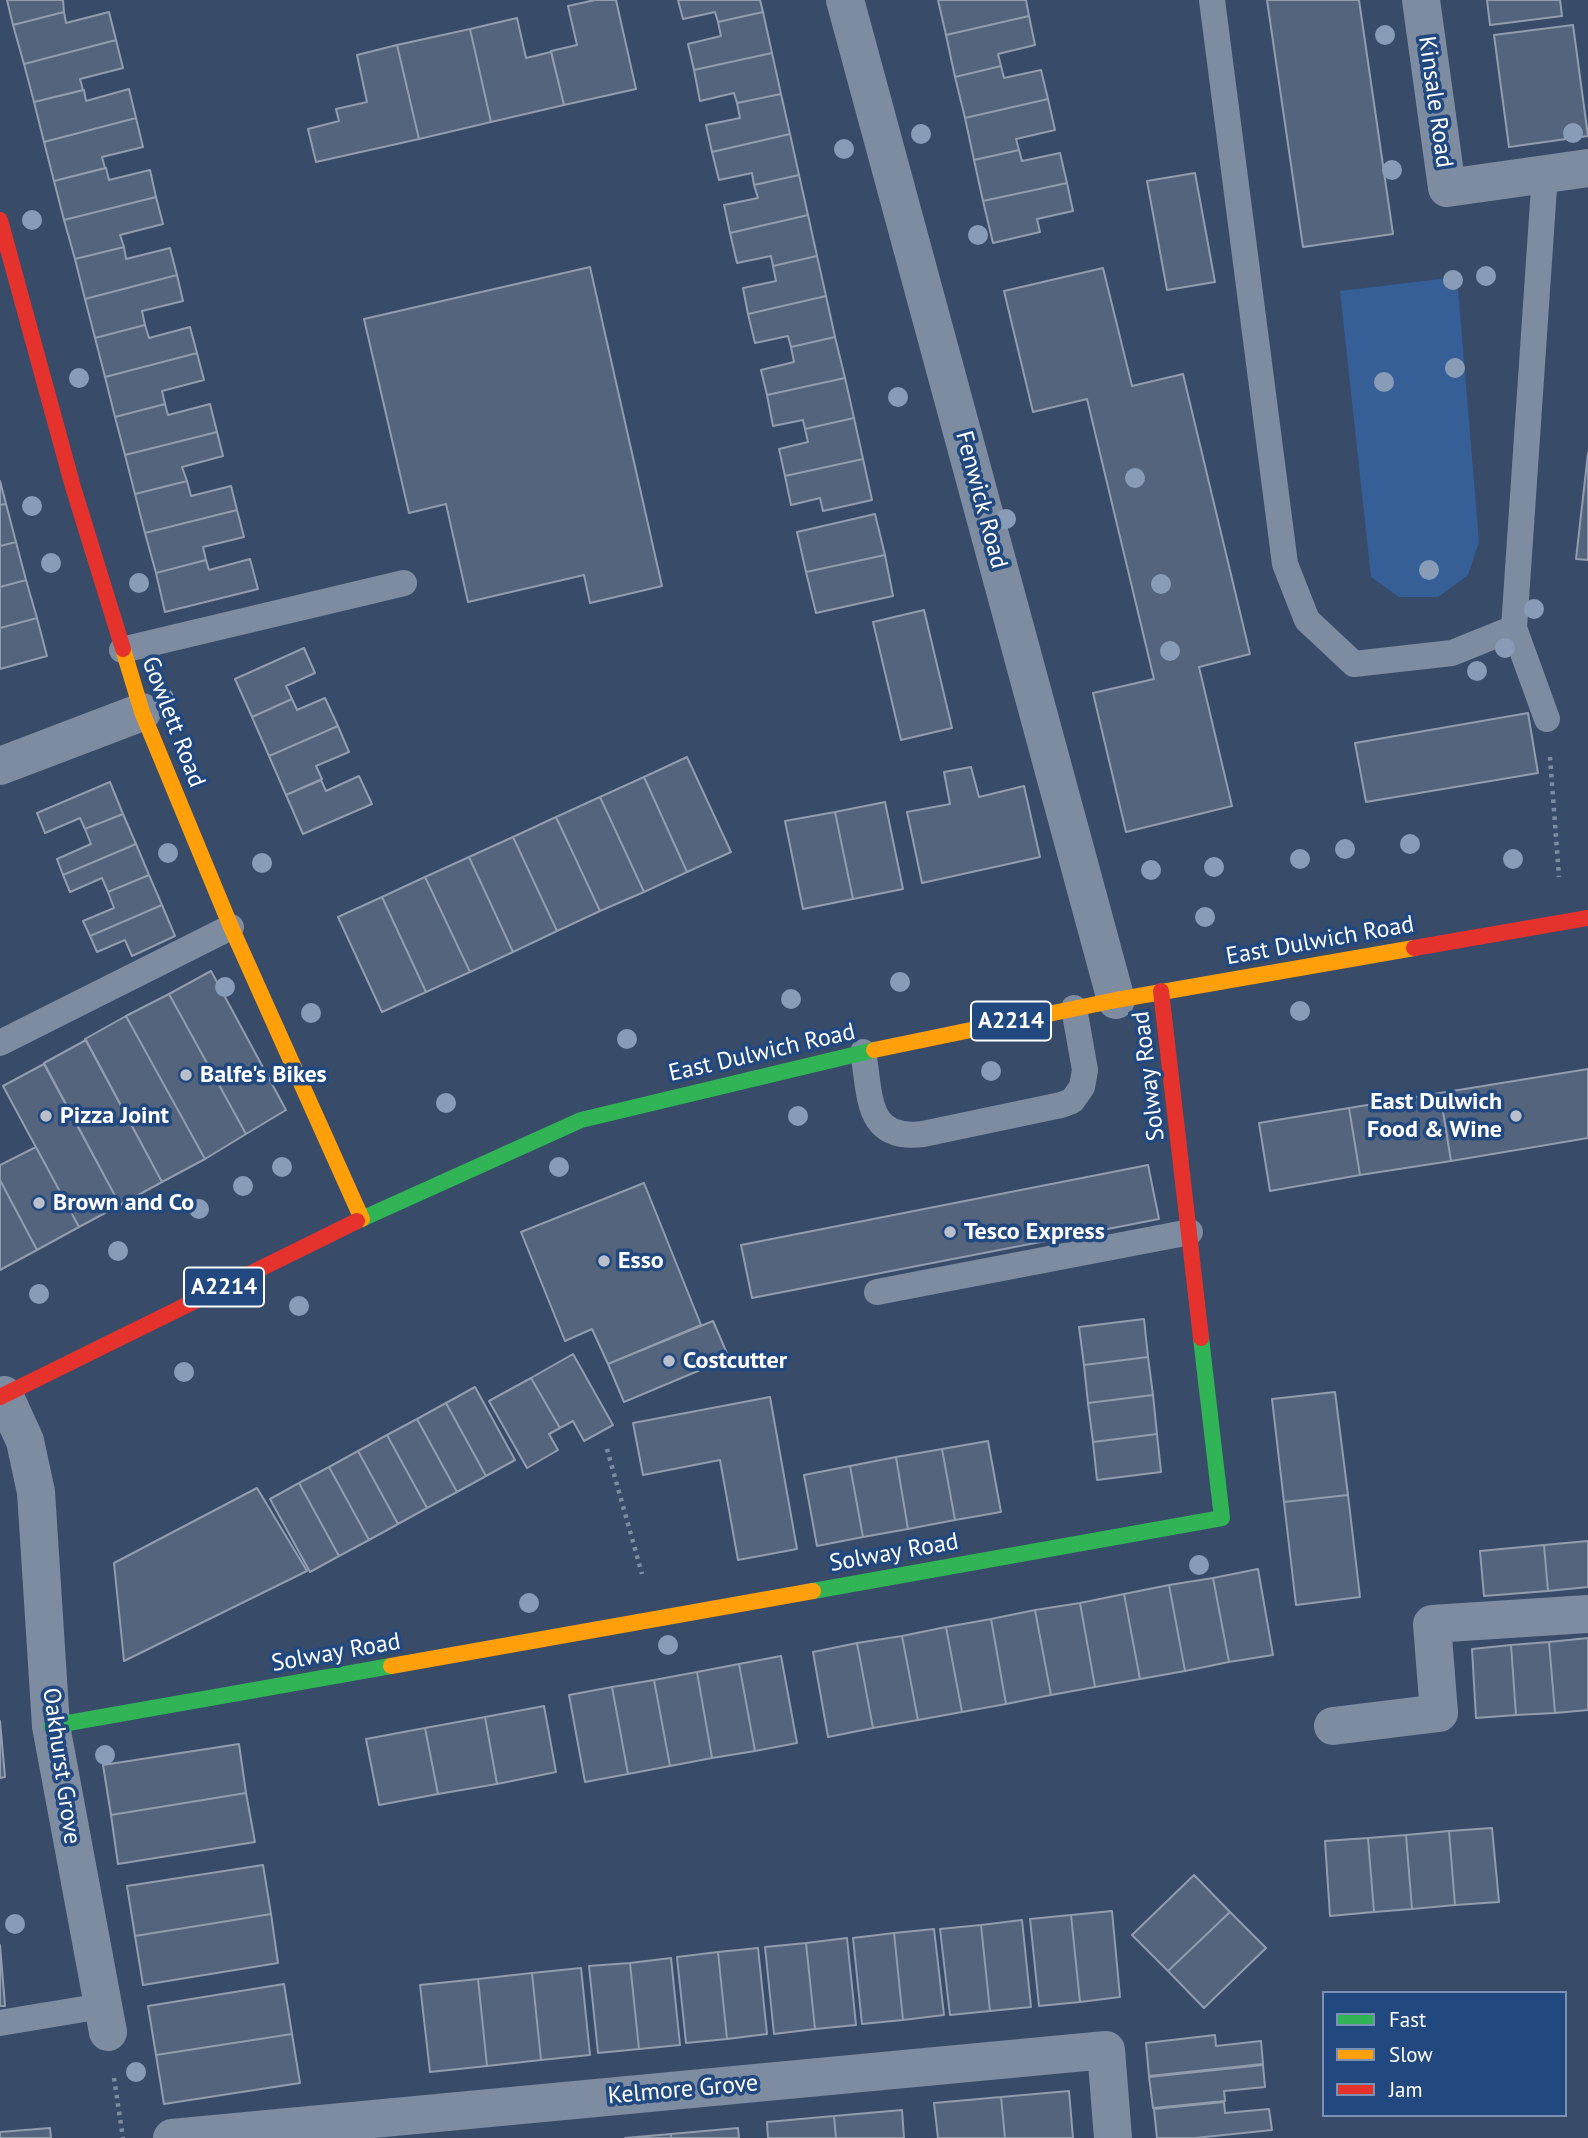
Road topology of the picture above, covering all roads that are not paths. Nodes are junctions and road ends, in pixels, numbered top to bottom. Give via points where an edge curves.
1 (845, 0) edge
2 (1212, 0) edge
3 (1421, 0) edge
4 (1588, 168) edge
5 (1545, 173) junction
6 (0, 220) edge
7 (404, 583) dead end
8 (1514, 628) junction
9 (122, 650) junction
10 (142, 712) junction
11 (1547, 719) road end
12 (0, 766) edge
13 (1588, 918) edge
14 (231, 927) junction
15 (1161, 991) junction
16 (1116, 1000) junction
17 (1074, 1008) junction
18 (0, 1042) edge
19 (863, 1052) junction
20 (362, 1219) junction
21 (1190, 1232) junction
22 (877, 1292) dead end
23 (2, 1396) edge
24 (1588, 1614) edge
25 (51, 1726) junction
26 (1333, 1726) dead end
27 (105, 2019) joint
28 (0, 2023) edge
29 (172, 2138) edge
30 (1113, 2138) edge

1 - 16 street, Fenwick Road
2 - 8 lane via 1285,564 1307,620 1354,664 1452,653
3 - 5 street, Kinsale Road via 1447,188
4 - 5 street, Kinsale Road
5 - 8 lane
6 - 9 street, Gowlett Road
7 - 9 lane
8 - 11 lane
9 - 10 street, Gowlett Road
10 - 12 street
10 - 14 street, Gowlett Road
13 - 15 street, East Dulwich Road / A2214
14 - 18 lane
14 - 20 street, Gowlett Road
15 - 16 street, East Dulwich Road / A2214
15 - 21 street, Solway Road
16 - 17 street, East Dulwich Road / A2214
17 - 19 street, East Dulwich Road / A2214
17 - 19 lane via 1085,1070 1079,1093 1061,1105 1011,1116 923,1134 887,1131 874,1113
19 - 20 street, East Dulwich Road / A2214 via 581,1120
20 - 23 street, East Dulwich Road / A2214
21 - 22 lane
21 - 25 street, Solway Road via 1222,1518
23 - 25 street, Oakhurst Grove via 25,1441 36,1492
24 - 26 street via 1432,1624 1439,1713
25 - 27 street, Oakhurst Grove
27 - 28 lane
29 - 30 street, Kelmore Grove via 1106,2050

